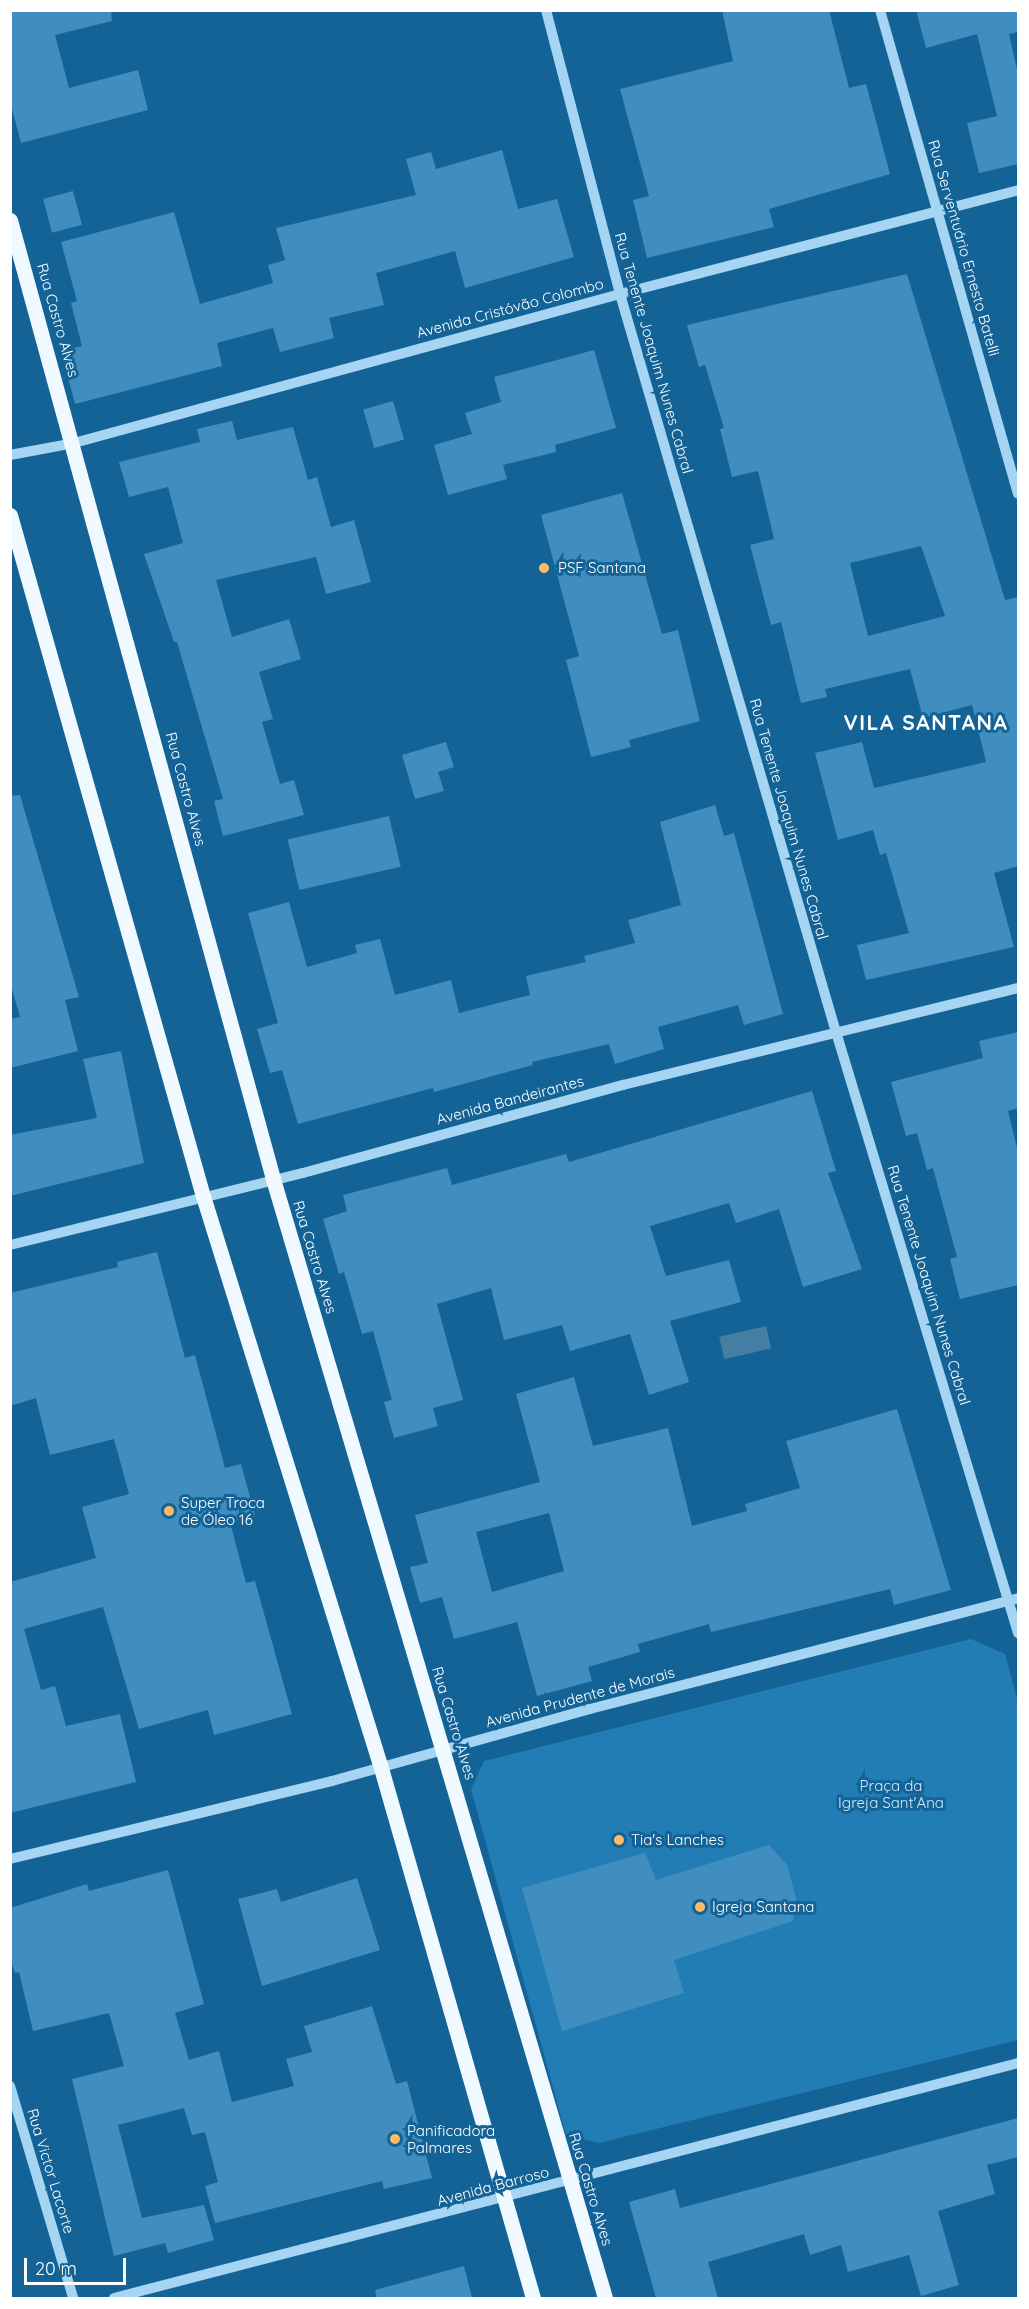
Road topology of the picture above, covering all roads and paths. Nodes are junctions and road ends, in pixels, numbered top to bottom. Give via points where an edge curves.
1 (546, 10) edge
2 (880, 10) edge
3 (1018, 190) edge
4 (938, 211) junction
5 (10, 220) edge
6 (620, 294) junction
7 (74, 443) junction
8 (10, 455) edge
9 (1018, 494) edge
10 (10, 515) edge
11 (1018, 988) edge
12 (836, 1032) junction
13 (273, 1179) junction
14 (203, 1196) junction
15 (10, 1245) edge
16 (1014, 1599) edge
17 (1018, 1633) edge
18 (443, 1750) junction
19 (381, 1768) junction
20 (10, 1859) edge
21 (1018, 2063) edge
22 (10, 2086) edge
23 (570, 2181) junction
24 (503, 2199) junction
25 (73, 2298) edge
26 (114, 2298) edge
27 (533, 2298) edge
28 (605, 2298) edge

1 - 6 street, Rua Tenente Joaquim Nunes Cabral
2 - 4 street, Rua Serventuário Ernesto Batelli
3 - 4 street, Avenida Cristóvão Colombo
4 - 6 street, Avenida Cristóvão Colombo
4 - 9 street, Rua Serventuário Ernesto Batelli
5 - 7 main road, Rua Castro Alves
6 - 7 street, Avenida Cristóvão Colombo
6 - 12 street, Rua Tenente Joaquim Nunes Cabral
7 - 8 street, Avenida Cristóvão Colombo
7 - 13 main road, Rua Castro Alves
10 - 14 main road
11 - 12 street, Avenida Bandeirantes
12 - 13 street, Avenida Bandeirantes via 622,1084
12 - 16 street, Rua Tenente Joaquim Nunes Cabral
13 - 14 street, Avenida Bandeirantes
13 - 18 main road, Rua Castro Alves
14 - 15 street, Avenida Bandeirantes
14 - 19 main road
16 - 17 street, Rua Tenente Joaquim Nunes Cabral
16 - 18 street, Avenida Prudente de Morais
18 - 19 street, Avenida Prudente de Morais
18 - 23 main road, Rua Castro Alves
19 - 20 street, Avenida Prudente de Morais
19 - 24 main road
21 - 23 street, Avenida Barroso
22 - 25 street, Rua Victor Lacorte
23 - 24 street, Avenida Barroso
23 - 28 main road, Rua Castro Alves
24 - 26 street, Avenida Barroso
24 - 27 main road

